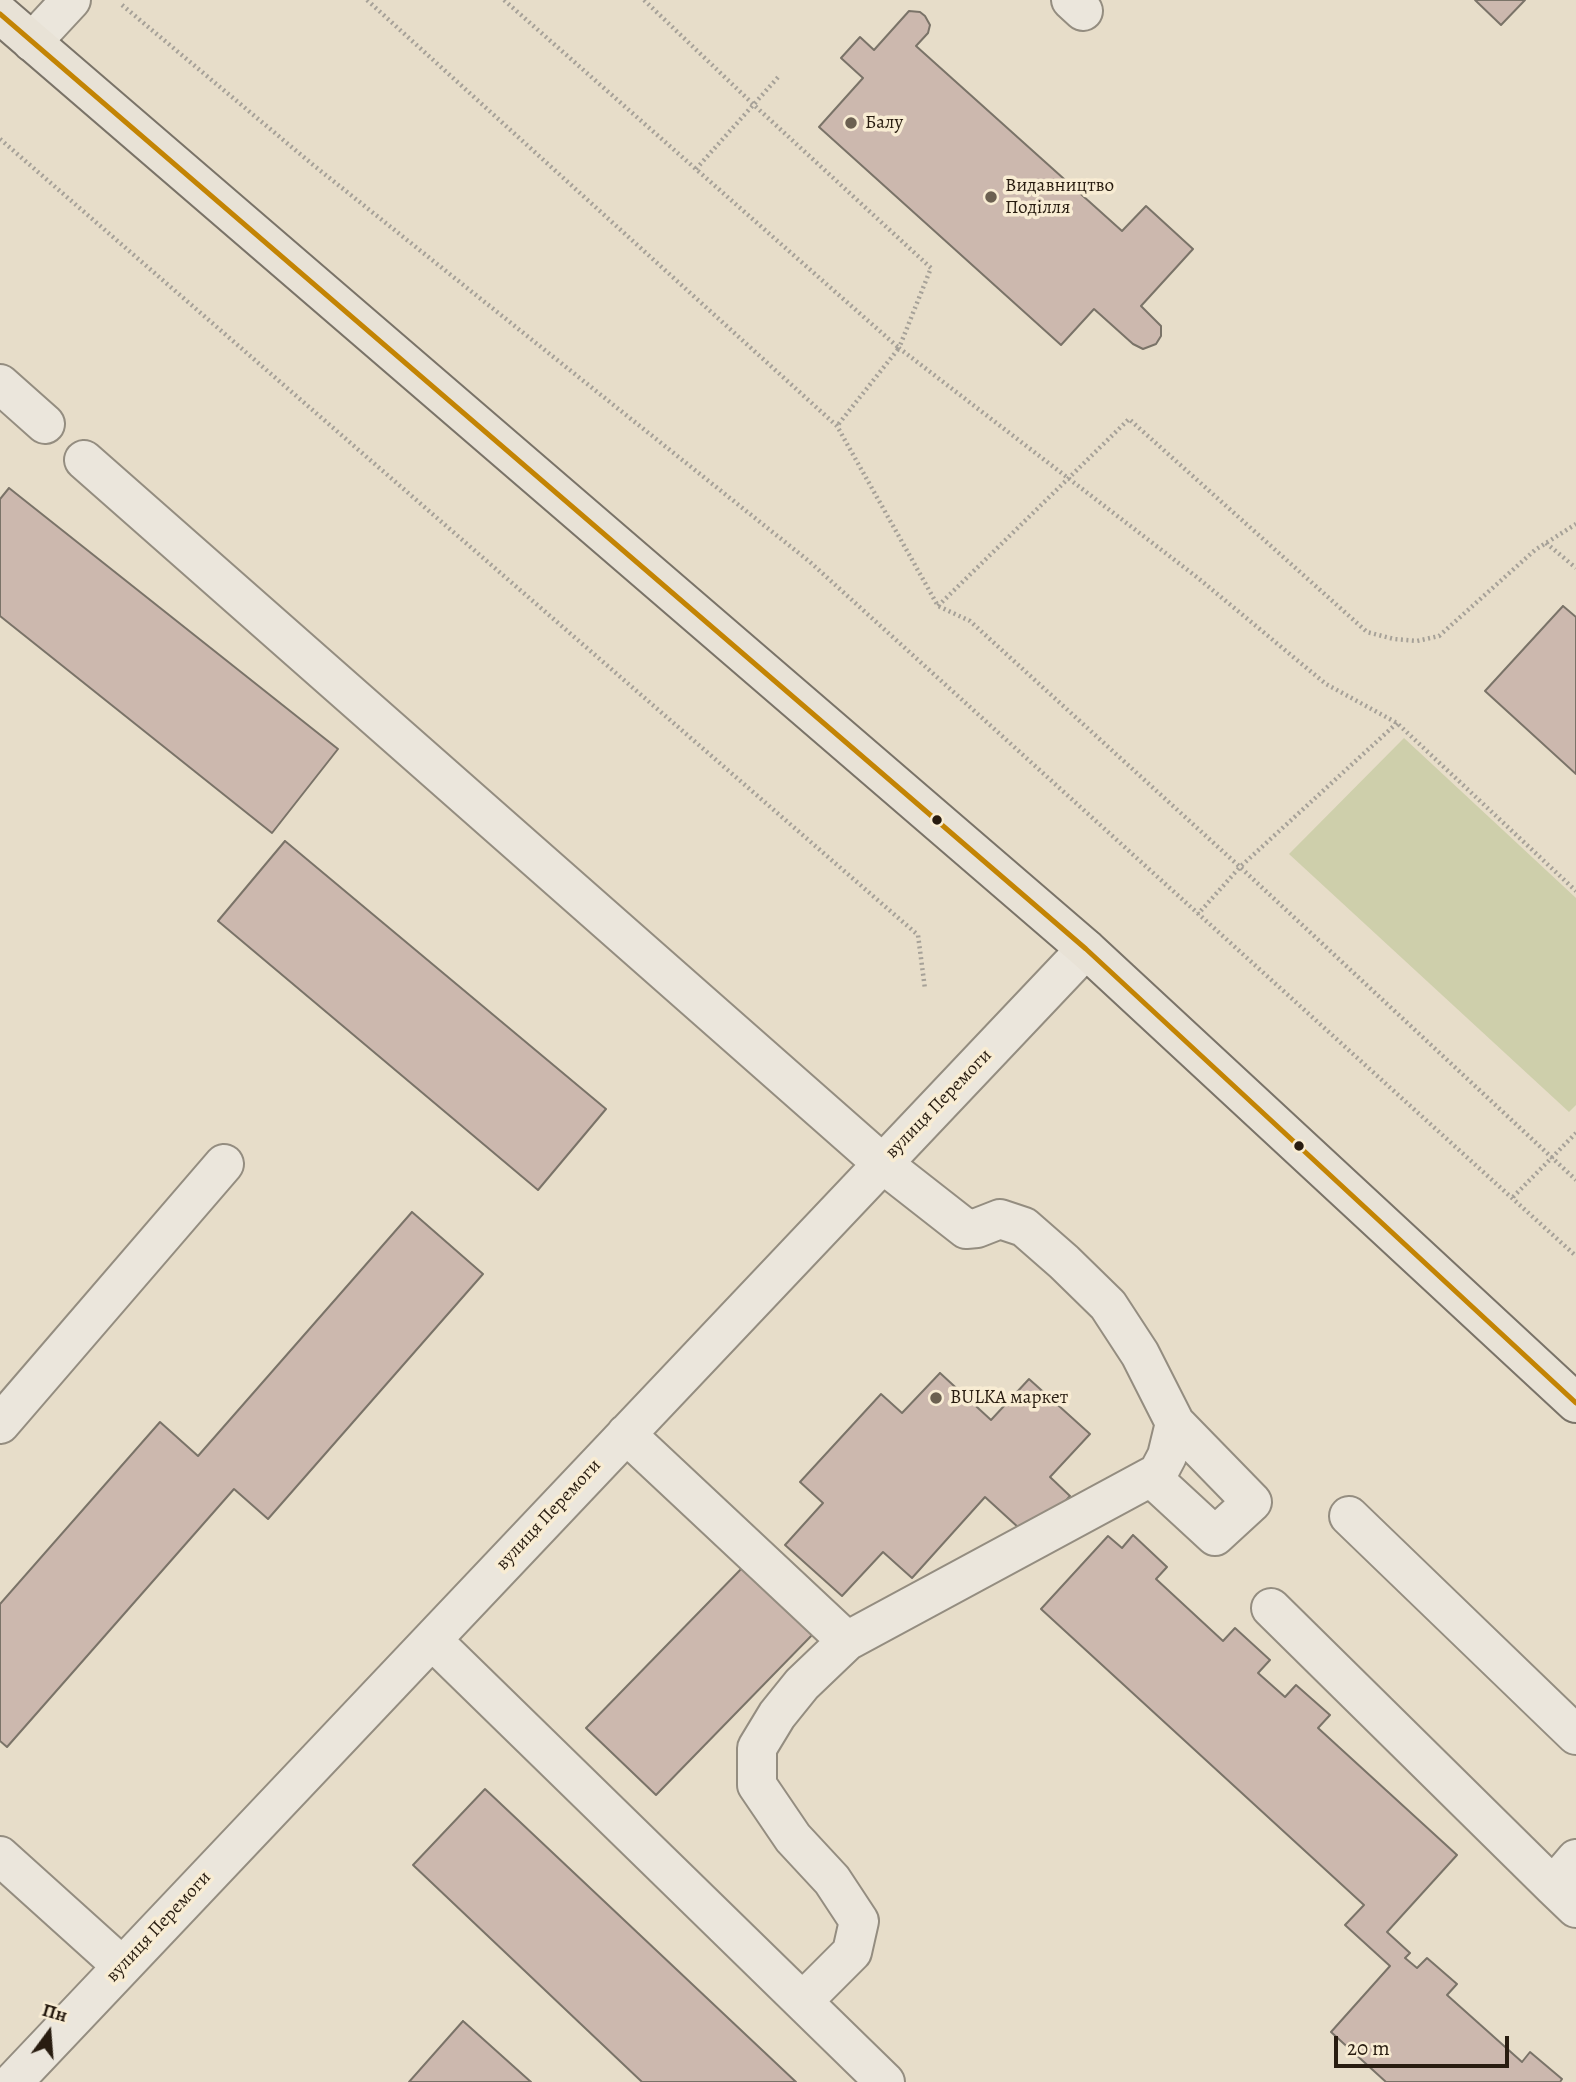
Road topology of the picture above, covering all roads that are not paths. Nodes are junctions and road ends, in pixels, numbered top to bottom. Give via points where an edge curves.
1 (71, 0) edge
2 (0, 15) edge
3 (32, 42) junction
4 (0, 384) edge
5 (45, 424) dead end
6 (84, 460) dead end
7 (1086, 949) junction
8 (224, 1164) dead end
9 (883, 1164) junction
10 (1576, 1403) edge
11 (1175, 1423) junction
12 (0, 1424) edge
13 (626, 1434) junction
14 (1151, 1477) junction
15 (1349, 1516) dead end
16 (1271, 1608) dead end
17 (432, 1640) junction
18 (847, 1640) junction
19 (1576, 1735) edge
20 (0, 1856) edge
21 (1568, 1885) edge
22 (122, 1966) junction
23 (803, 2001) junction
24 (13, 2082) edge
25 (885, 2082) edge

1 - 3 street
2 - 3 main road
3 - 7 main road
4 - 5 street
6 - 9 street
7 - 9 street, вулиця Перемоги
7 - 10 main road
8 - 12 street
9 - 11 street via 966,1229 1000,1219 1024,1227 1065,1262 1108,1305 1140,1354
9 - 13 street, вулиця Перемоги
11 - 14 street via 1167,1456
11 - 14 street via 1252,1502 1215,1536
13 - 17 street, вулиця Перемоги
13 - 18 street
14 - 18 street
15 - 19 street
16 - 21 street
17 - 22 street, вулиця Перемоги
17 - 23 street
18 - 23 street via 793,1694 757,1748 757,1785 859,1921 852,1952
20 - 22 street
22 - 24 street, вулиця Перемоги
23 - 25 street

